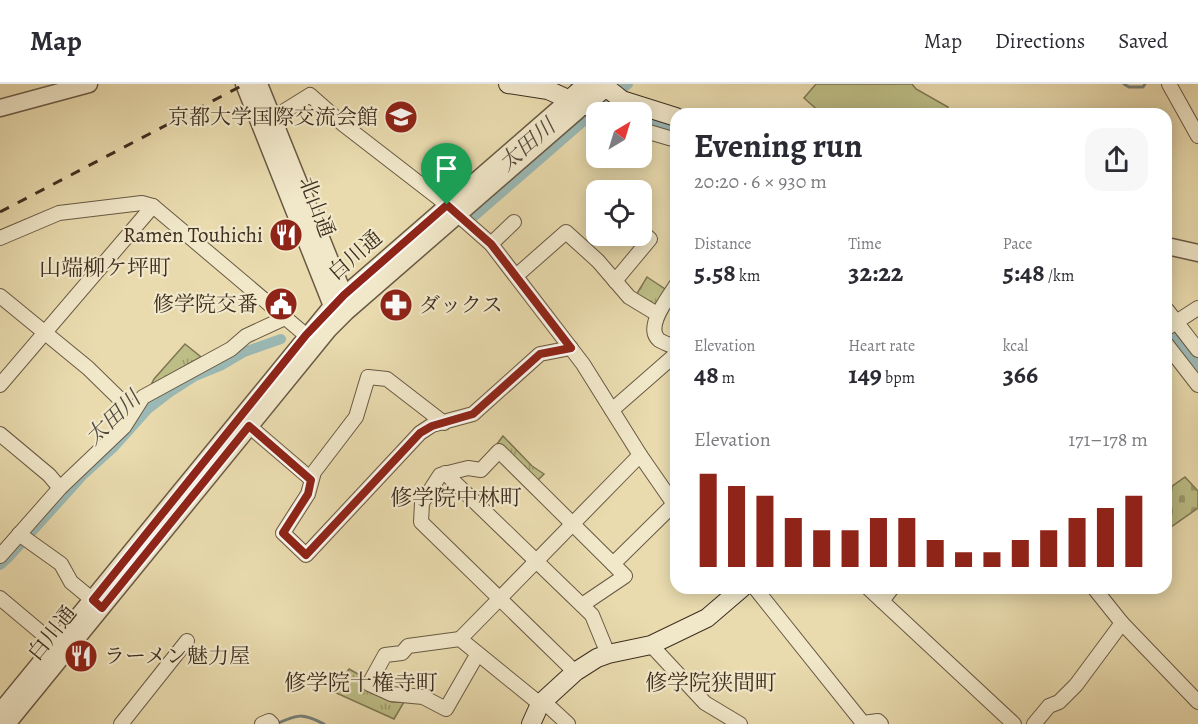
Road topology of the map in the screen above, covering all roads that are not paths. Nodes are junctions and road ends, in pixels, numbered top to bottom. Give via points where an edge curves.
1 (89, 84) edge
2 (244, 84) edge
3 (259, 84) edge
4 (508, 84) edge
5 (1169, 84) edge
6 (592, 96) edge
7 (0, 108) edge
8 (670, 115) edge
9 (267, 122) junction
10 (1197, 131) edge
11 (652, 133) edge
12 (670, 138) edge
13 (153, 206) junction
14 (452, 210) junction
15 (514, 222) dead end
16 (0, 238) edge
17 (491, 244) junction
18 (645, 246) edge
19 (1172, 247) edge
20 (1198, 253) edge
21 (516, 276) junction
22 (615, 281) junction
23 (670, 294) edge
24 (0, 296) edge
25 (340, 305) junction
26 (1198, 308) edge
27 (657, 315) junction
28 (285, 318) junction
29 (1172, 325) edge
30 (45, 332) junction
31 (311, 340) junction
32 (670, 345) edge
33 (571, 348) junction
34 (1198, 350) edge
35 (1172, 351) edge
36 (670, 359) edge
37 (0, 385) edge
38 (1198, 385) edge
39 (612, 410) junction
40 (133, 412) junction
41 (444, 423) junction
42 (249, 426) junction
43 (0, 434) edge
44 (640, 455) junction
45 (445, 473) junction
46 (311, 480) junction
47 (60, 488) junction
48 (670, 498) edge
49 (670, 510) edge
50 (573, 524) junction
51 (19, 534) junction
52 (0, 556) edge
53 (537, 560) junction
54 (614, 564) junction
55 (735, 594) edge
56 (760, 594) edge
57 (874, 594) edge
58 (887, 594) edge
59 (1099, 594) edge
60 (500, 597) junction
61 (0, 598) edge
62 (882, 601) junction
63 (97, 604) junction
64 (582, 605) junction
65 (1122, 623) junction
66 (460, 639) junction
67 (188, 641) dead end
68 (651, 645) junction
69 (60, 649) junction
70 (608, 654) junction
71 (477, 655) junction
72 (574, 672) junction
73 (1198, 702) edge
74 (541, 703) junction
75 (0, 712) edge
76 (7, 724) edge
77 (121, 724) edge
78 (262, 724) edge
79 (272, 724) edge
80 (531, 724) edge
81 (568, 724) edge
82 (740, 724) edge
83 (881, 724) edge
84 (1014, 724) edge
85 (1034, 724) edge

1 - 7 street
2 - 9 street, 北山通
3 - 9 street, 北山通
4 - 6 main road
5 - 10 street
6 - 8 main road via 622,100
6 - 14 street, 白川通
9 - 14 street via 310,95
9 - 25 street, 北山通
11 - 12 street
13 - 16 street via 133,203 59,213
13 - 28 street
13 - 30 street
14 - 17 street
14 - 25 street, 白川通
15 - 17 street
17 - 21 street
18 - 22 street
19 - 20 street
21 - 22 street via 566,232
21 - 33 street
22 - 27 street via 629,297
23 - 27 street
24 - 30 street
25 - 31 street, 白川通
26 - 29 street
27 - 32 street via 654,330 658,339
28 - 31 street
28 - 40 street via 246,336 231,349 143,397
29 - 34 street
30 - 37 street
30 - 40 street
31 - 42 street, 白川通
31 - 63 street, 白川通
33 - 39 street
33 - 41 street via 540,354 473,414
35 - 38 street
36 - 39 street
39 - 44 street
40 - 47 street via 124,427
41 - 46 street via 387,379 368,377 356,417
41 - 46 street via 420,433 306,555 283,533 308,494
42 - 46 street
42 - 63 street, 白川通
43 - 47 street
44 - 48 street
44 - 50 street
45 - 50 street via 468,468 481,470 499,451
45 - 53 street
45 - 60 street via 422,502 421,522
47 - 51 street
49 - 54 street
50 - 53 street
50 - 54 street
51 - 52 street
51 - 63 street via 61,564 71,582
53 - 60 street
53 - 64 street
54 - 64 street via 625,576
55 - 68 main road via 707,618
56 - 83 street via 863,723
57 - 62 street
58 - 62 street
59 - 65 street
60 - 66 street
60 - 72 street
61 - 69 street
62 - 84 street
63 - 69 street, 白川通
64 - 70 street via 592,615
65 - 73 street
65 - 85 street via 1076,684
66 - 71 street
66 - 71 street via 408,646 402,653 385,655 369,684 391,694 423,697 446,709
67 - 77 street
68 - 70 main road
68 - 82 street via 705,703
69 - 75 street, 白川通
69 - 76 street, 白川通
70 - 72 main road
71 - 74 street
72 - 74 main road
74 - 80 main road
74 - 81 street
78 - 79 street

